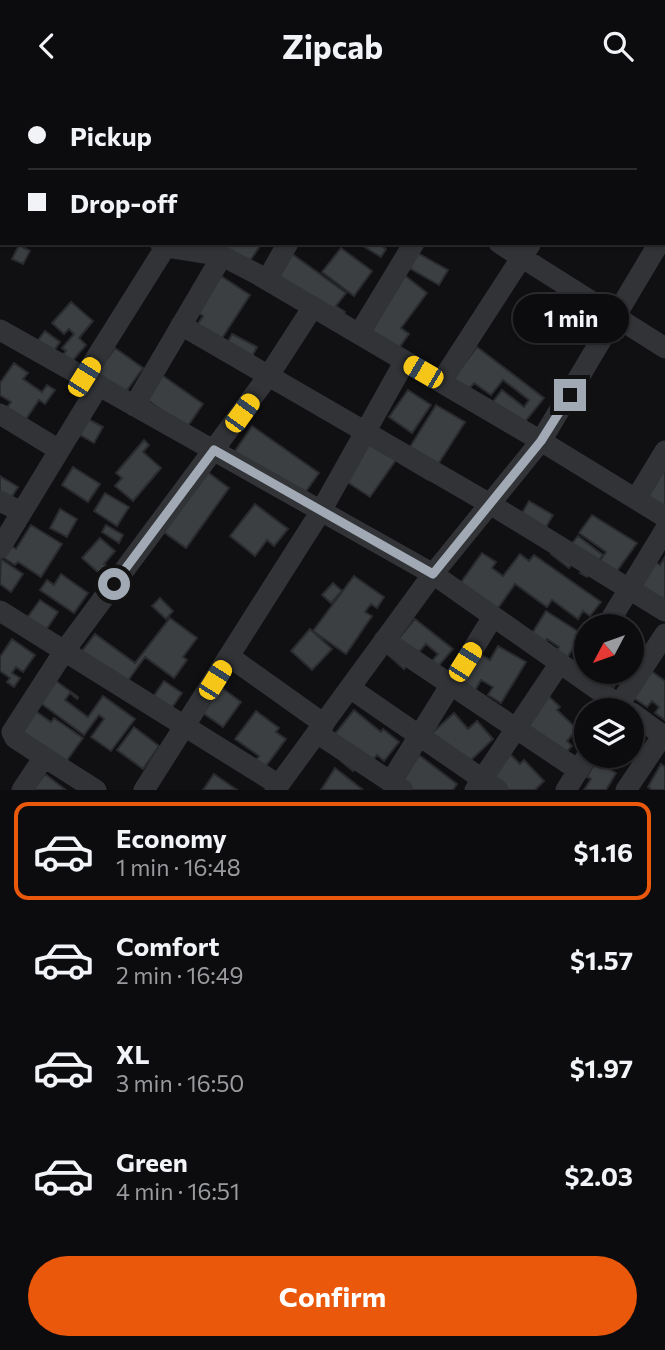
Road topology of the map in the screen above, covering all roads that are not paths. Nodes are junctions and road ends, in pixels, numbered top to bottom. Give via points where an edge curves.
1 (163, 245) edge
2 (169, 245) edge
3 (287, 245) edge
4 (413, 245) edge
5 (506, 245) edge
6 (658, 245) edge
7 (526, 251) edge
8 (222, 256) junction
9 (267, 280) junction
10 (313, 307) junction
11 (616, 316) junction
12 (181, 325) junction
13 (0, 330) edge
14 (359, 334) junction
15 (665, 348) edge
16 (405, 361) junction
17 (269, 375) junction
18 (91, 381) junction
19 (441, 382) junction
20 (134, 406) junction
21 (0, 414) edge
22 (366, 431) junction
23 (541, 441) junction
24 (59, 450) junction
25 (214, 450) junction
26 (665, 451) edge
27 (636, 499) junction
28 (0, 501) edge
29 (490, 504) junction
30 (321, 511) junction
31 (21, 512) junction
32 (665, 517) edge
33 (665, 530) edge
34 (0, 548) edge
35 (433, 574) junction
36 (630, 589) junction
37 (0, 611) edge
38 (665, 611) edge
39 (614, 614) edge
40 (494, 617) junction
41 (665, 634) edge
42 (384, 641) junction
43 (65, 650) junction
44 (230, 657) junction
45 (574, 665) edge
46 (595, 684) edge
47 (451, 685) junction
48 (350, 688) junction
49 (610, 698) edge
50 (630, 698) edge
51 (644, 723) edge
52 (186, 727) junction
53 (320, 728) junction
54 (516, 729) junction
55 (419, 736) junction
56 (664, 736) edge
57 (44, 757) junction
58 (574, 759) edge
59 (579, 768) edge
60 (388, 784) edge
61 (485, 786) edge
62 (277, 788) edge
63 (567, 789) edge
64 (22, 790) edge
65 (96, 790) edge
66 (144, 790) edge
67 (626, 790) edge

1 - 18 street
2 - 8 street
3 - 9 street
4 - 14 street
5 - 7 street
6 - 11 street
7 - 11 street
7 - 19 street
8 - 9 street
8 - 12 street
9 - 10 street
10 - 14 street
10 - 17 street
11 - 15 street
11 - 23 street
12 - 17 street
12 - 20 street
13 - 18 street
14 - 16 street
16 - 19 street
16 - 22 street
17 - 22 street
17 - 25 street
18 - 20 street
18 - 24 street
19 - 23 street
20 - 25 street
21 - 24 street
22 - 29 street
22 - 30 street
23 - 27 street
23 - 29 street
24 - 31 street
25 - 30 street
25 - 43 street
26 - 27 street
27 - 32 street
28 - 31 street
29 - 35 street
29 - 36 street
30 - 35 street
30 - 44 street
31 - 34 street
33 - 36 street
35 - 40 street
35 - 42 street
36 - 38 street
36 - 39 street
37 - 43 street
40 - 45 street
40 - 47 street
41 - 50 street
42 - 47 street
42 - 48 street
43 - 52 street
43 - 57 street via 12,732
44 - 52 street
44 - 53 street
45 - 54 street
46 - 49 street
47 - 54 street
47 - 55 street
48 - 53 street
48 - 55 street
51 - 56 street
52 - 62 street
52 - 66 street
53 - 60 street
53 - 62 street
54 - 58 street
54 - 61 street
55 - 60 street
55 - 61 street
56 - 67 street
57 - 64 street
57 - 65 street
59 - 63 street

